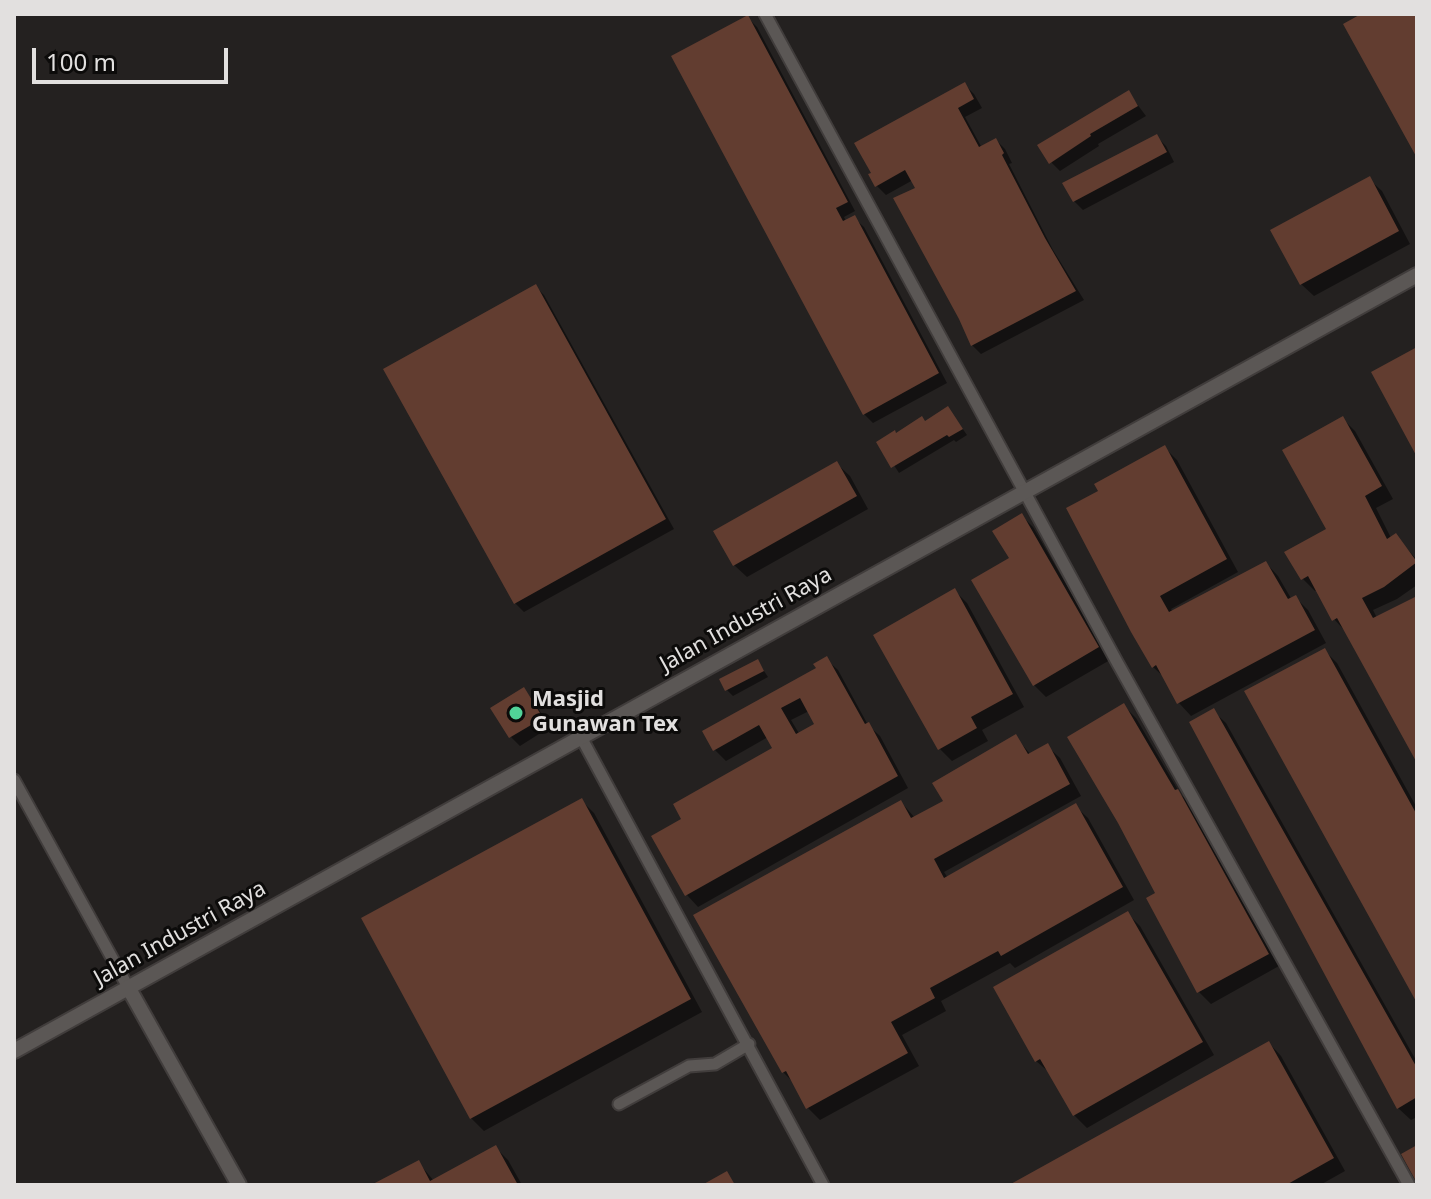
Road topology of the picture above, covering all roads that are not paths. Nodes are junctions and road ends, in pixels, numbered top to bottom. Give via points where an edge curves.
1 (765, 14) edge
2 (1417, 275) edge
3 (1025, 490) junction
4 (581, 737) junction
5 (14, 780) edge
6 (128, 987) junction
7 (749, 1044) junction
8 (14, 1051) edge
9 (619, 1104) dead end
10 (239, 1185) edge
11 (823, 1185) edge
12 (1409, 1185) edge

1 - 3 street
2 - 3 street, Jalan Industri Raya
3 - 4 street, Jalan Industri Raya
3 - 12 street
4 - 6 street, Jalan Industri Raya
4 - 7 street
5 - 6 street
6 - 8 street, Jalan Industri Raya
6 - 10 street
7 - 9 street via 715,1064 689,1066
7 - 11 street

